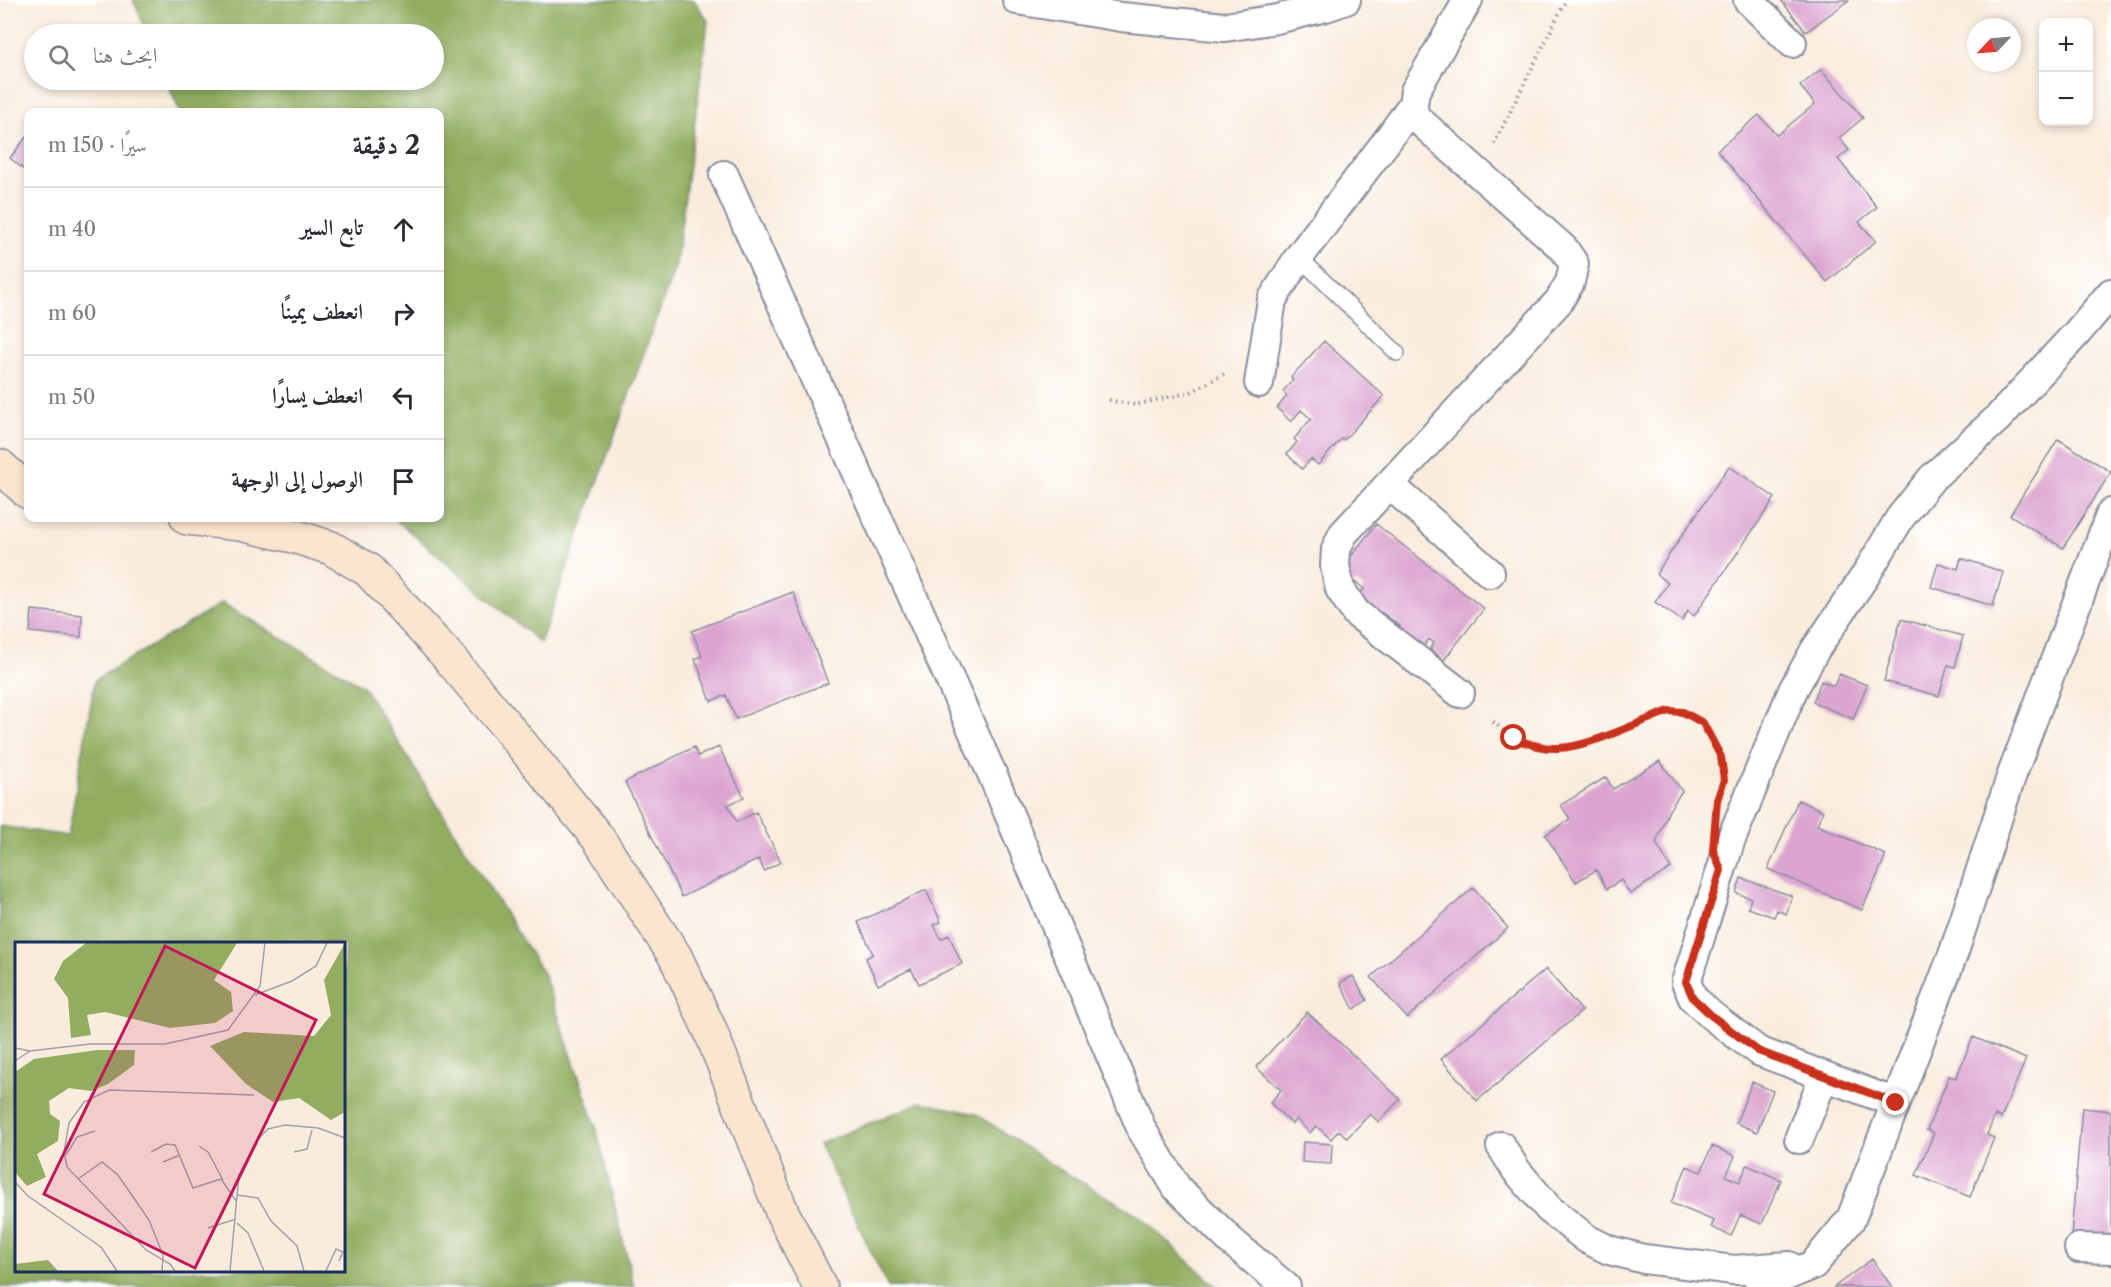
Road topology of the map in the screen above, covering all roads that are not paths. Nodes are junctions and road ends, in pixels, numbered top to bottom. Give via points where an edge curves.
1 (1017, 0) edge
2 (1346, 0) edge
3 (1468, 0) edge
4 (1748, 0) edge
5 (1792, 43) dead end
6 (1413, 104) junction
7 (724, 175) dead end
8 (1299, 257) junction
9 (2111, 293) edge
10 (1397, 353) dead end
11 (1259, 383) dead end
12 (0, 466) edge
13 (1389, 484) junction
14 (24, 488) edge
15 (0, 498) edge
16 (24, 499) edge
17 (2111, 513) edge
18 (222, 522) edge
19 (1490, 573) dead end
20 (1460, 693) dead end
21 (1824, 1076) junction
22 (1896, 1103) junction
23 (1799, 1139) dead end
24 (1501, 1146) dead end
25 (2079, 1248) dead end
26 (2111, 1250) edge
27 (1812, 1265) junction
28 (820, 1287) edge
29 (1286, 1287) edge
30 (1759, 1287) edge

1 - 2 street via 1121,17 1225,27 1277,19
3 - 6 street via 1415,91
4 - 5 street
6 - 8 street
6 - 13 street via 1414,116 1564,249 1574,264 1570,282 1558,301
7 - 29 street via 993,776 1142,1130 1177,1188
8 - 10 lane
8 - 11 street via 1272,300
9 - 21 street via 1997,419 1932,478 1900,518 1792,690 1730,842 1686,982 1693,998 1758,1051
12 - 14 street
13 - 19 street
13 - 20 street via 1343,534 1336,549 1335,566 1340,589 1356,613
15 - 16 street
17 - 22 street via 2011,777 1954,952
18 - 28 street via 331,548 368,570 444,652 598,838 675,956 710,1030 782,1212
21 - 22 street
21 - 23 street
22 - 27 street via 1851,1220
24 - 27 street via 1549,1209 1587,1239 1609,1250 1644,1259 1734,1270
25 - 26 street
27 - 30 street

